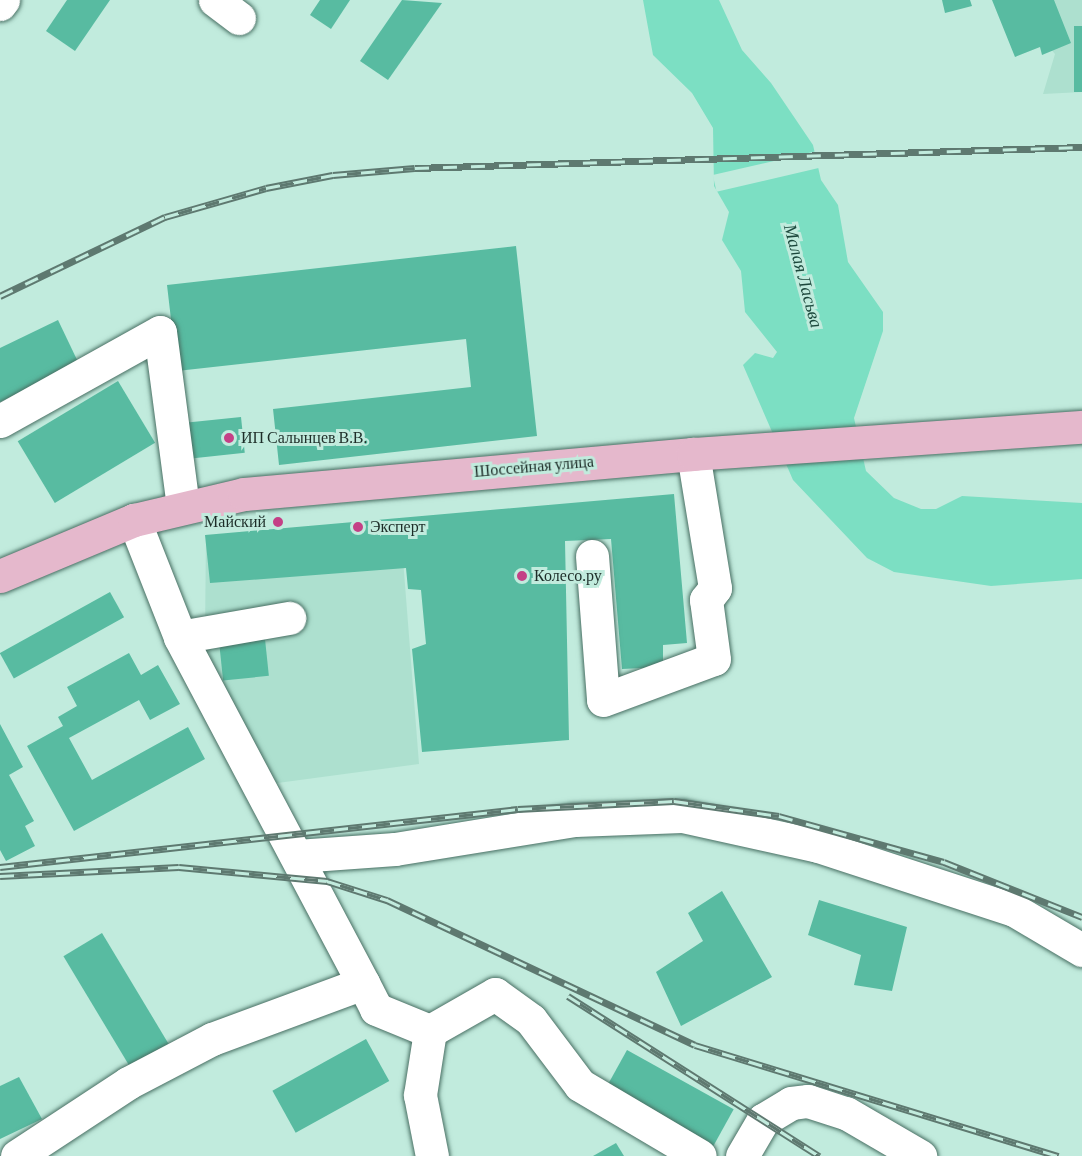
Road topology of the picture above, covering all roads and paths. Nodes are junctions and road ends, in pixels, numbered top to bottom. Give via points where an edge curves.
1 (3, 0) edge
2 (0, 4) edge
3 (0, 421) edge
4 (1082, 427) edge
5 (693, 454) junction
6 (183, 506) junction
7 (134, 520) junction
8 (592, 556) dead end
9 (0, 576) edge
10 (289, 618) dead end
11 (180, 637) junction
12 (297, 856) junction
13 (1082, 950) edge
14 (363, 983) junction
15 (430, 1031) junction
16 (17, 1156) edge
17 (432, 1156) edge
18 (699, 1156) edge
19 (742, 1156) edge
20 (920, 1156) edge

1 - 2 street
3 - 6 street via 160,332
4 - 5 main road, Шоссейная улица
5 - 6 main road, Шоссейная улица via 363,481
5 - 8 street via 715,588 706,600 714,658 603,699
6 - 7 main road, Шоссейная улица
7 - 9 main road, Шоссейная улица
7 - 11 street
10 - 11 street
11 - 12 street
12 - 13 street via 395,849 586,818 682,816 818,846 1004,906 1034,919
12 - 14 street
14 - 15 street via 376,1009
14 - 16 street via 212,1039 128,1083
15 - 17 street via 420,1095
15 - 18 street via 495,994 531,1020 580,1085
19 - 20 street via 763,1120 791,1103 808,1101 846,1113

